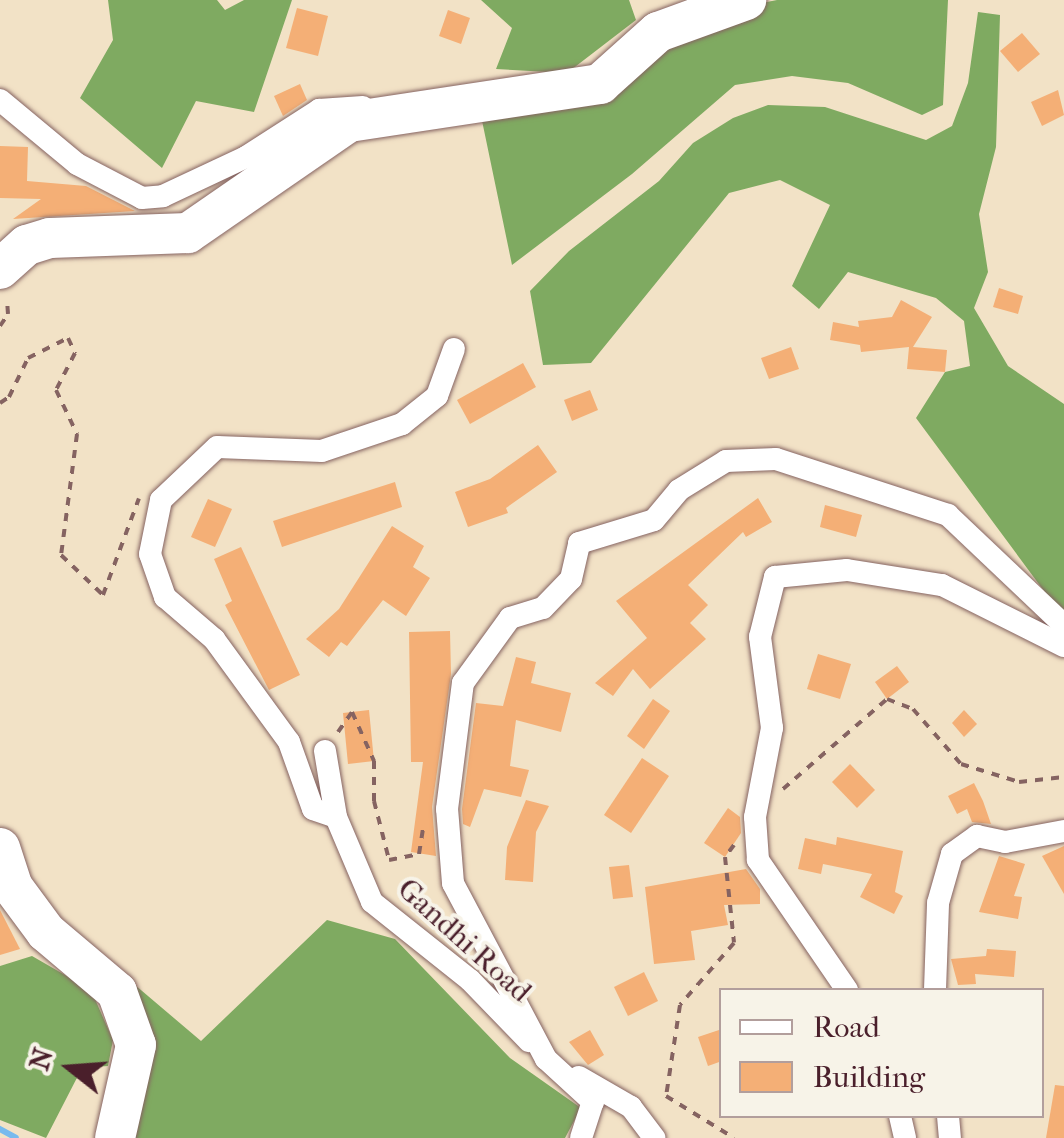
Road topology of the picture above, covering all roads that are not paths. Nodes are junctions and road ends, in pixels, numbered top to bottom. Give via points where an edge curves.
1 (746, 0) edge
2 (0, 100) edge
3 (386, 112) junction
4 (0, 269) edge
5 (454, 348) dead end
6 (1064, 625) edge
7 (1064, 646) edge
8 (325, 751) dead end
9 (336, 817) junction
10 (1064, 831) edge
11 (0, 848) edge
12 (846, 988) edge
13 (935, 988) edge
14 (546, 1058) junction
15 (115, 1138) edge
16 (582, 1138) edge
17 (654, 1138) edge

1 - 3 highway via 658,32 600,84 548,96
2 - 3 street via 77,164 142,198 246,158 319,110
3 - 4 highway via 348,122 188,233 50,238
5 - 9 street, Gandhi Road via 437,396 402,424 322,451 217,448 161,500 150,554 165,598 214,638 289,742 314,809
6 - 14 street via 948,515 776,459 726,461 678,490 654,520 579,543 572,579 543,608 510,618 463,683 448,809 453,883
7 - 12 street via 942,585 847,570 776,577 760,637 772,728 755,817 758,860
8 - 9 street
9 - 14 street, Gandhi Road via 372,902 470,980
10 - 13 street via 1005,842 977,836 952,854 938,903
11 - 15 highway via 12,886 46,932 117,992 136,1045
14 - 16 street via 593,1102
14 - 17 street, Gandhi Road via 631,1107

